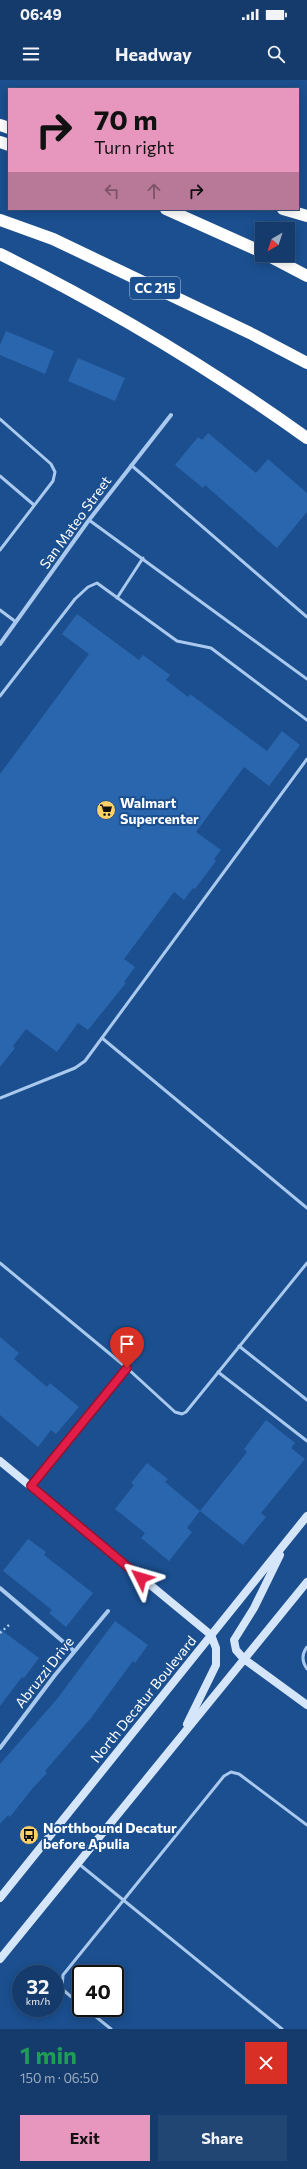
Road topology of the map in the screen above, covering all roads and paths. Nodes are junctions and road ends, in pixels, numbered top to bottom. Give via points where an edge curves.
1 (168, 210) edge
2 (286, 210) edge
3 (307, 216) edge
4 (0, 220) edge
5 (255, 249) edge
6 (0, 254) edge
7 (281, 262) edge
8 (307, 276) edge
9 (307, 363) edge
10 (171, 415) dead end
11 (0, 419) edge
12 (307, 438) edge
13 (131, 465) junction
14 (0, 476) edge
15 (34, 505) junction
16 (89, 520) junction
17 (0, 550) edge
18 (143, 558) junction
19 (117, 598) junction
20 (0, 610) edge
21 (307, 617) edge
22 (16, 622) junction
23 (0, 642) edge
24 (307, 679) edge
25 (0, 696) edge
26 (307, 720) edge
27 (307, 759) edge
28 (102, 1038) junction
29 (0, 1098) edge
30 (307, 1208) edge
31 (0, 1263) edge
32 (307, 1264) edge
33 (239, 1346) junction
34 (127, 1368) junction
35 (218, 1372) junction
36 (307, 1400) edge
37 (307, 1441) edge
38 (0, 1460) edge
39 (31, 1486) junction
40 (307, 1516) edge
41 (287, 1542) junction
42 (307, 1582) edge
43 (0, 1588) edge
44 (108, 1611) dead end
45 (9, 1625) dead end
46 (0, 1633) edge
47 (211, 1635) junction
48 (307, 1647) edge
49 (74, 1651) junction
50 (244, 1659) junction
51 (307, 1669) edge
52 (307, 1705) edge
53 (181, 1735) junction
54 (0, 1748) edge
55 (307, 1825) edge
56 (78, 1864) junction
57 (0, 1898) edge
58 (124, 1901) junction
59 (0, 1959) edge
60 (72, 1997) edge
61 (96, 2017) edge
62 (111, 2029) edge
63 (282, 2029) edge

1 - 5 highway
2 - 3 highway
4 - 9 highway, CC 215 via 60,243 250,333
6 - 12 highway via 64,286 165,344
7 - 8 highway
10 - 13 street, San Mateo Street
11 - 15 lane via 51,464 55,472 53,481
13 - 16 street, San Mateo Street
13 - 21 lane
14 - 15 lane
15 - 17 lane
16 - 18 lane
16 - 22 street, San Mateo Street
18 - 19 lane
18 - 24 lane
19 - 25 lane via 97,583 88,587 75,599
19 - 26 lane via 177,641 211,648
20 - 22 lane
22 - 23 street, San Mateo Street
27 - 28 lane
28 - 29 lane via 84,1061 75,1068
28 - 30 lane
31 - 34 lane
32 - 33 lane
33 - 35 lane
33 - 36 lane
34 - 35 lane via 176,1412 182,1414
34 - 39 lane
35 - 37 lane
38 - 39 main road
39 - 47 main road
40 - 41 main road, North Decatur Boulevard
41 - 47 main road, North Decatur Boulevard
41 - 50 main road via 254,1608 234,1640 236,1650
42 - 50 main road
43 - 49 street
44 - 49 street, Abruzzi Drive
45 - 46 path
47 - 53 main road via 216,1648 216,1665
47 - 57 main road, North Decatur Boulevard
48 - 51 lane via 302,1659
49 - 54 street, Abruzzi Drive
50 - 52 main road
50 - 53 main road
53 - 56 main road
55 - 58 lane via 239,1774 231,1772 224,1776
56 - 58 lane
56 - 59 main road
58 - 60 lane via 63,1975 62,1989
58 - 63 lane
61 - 62 lane

